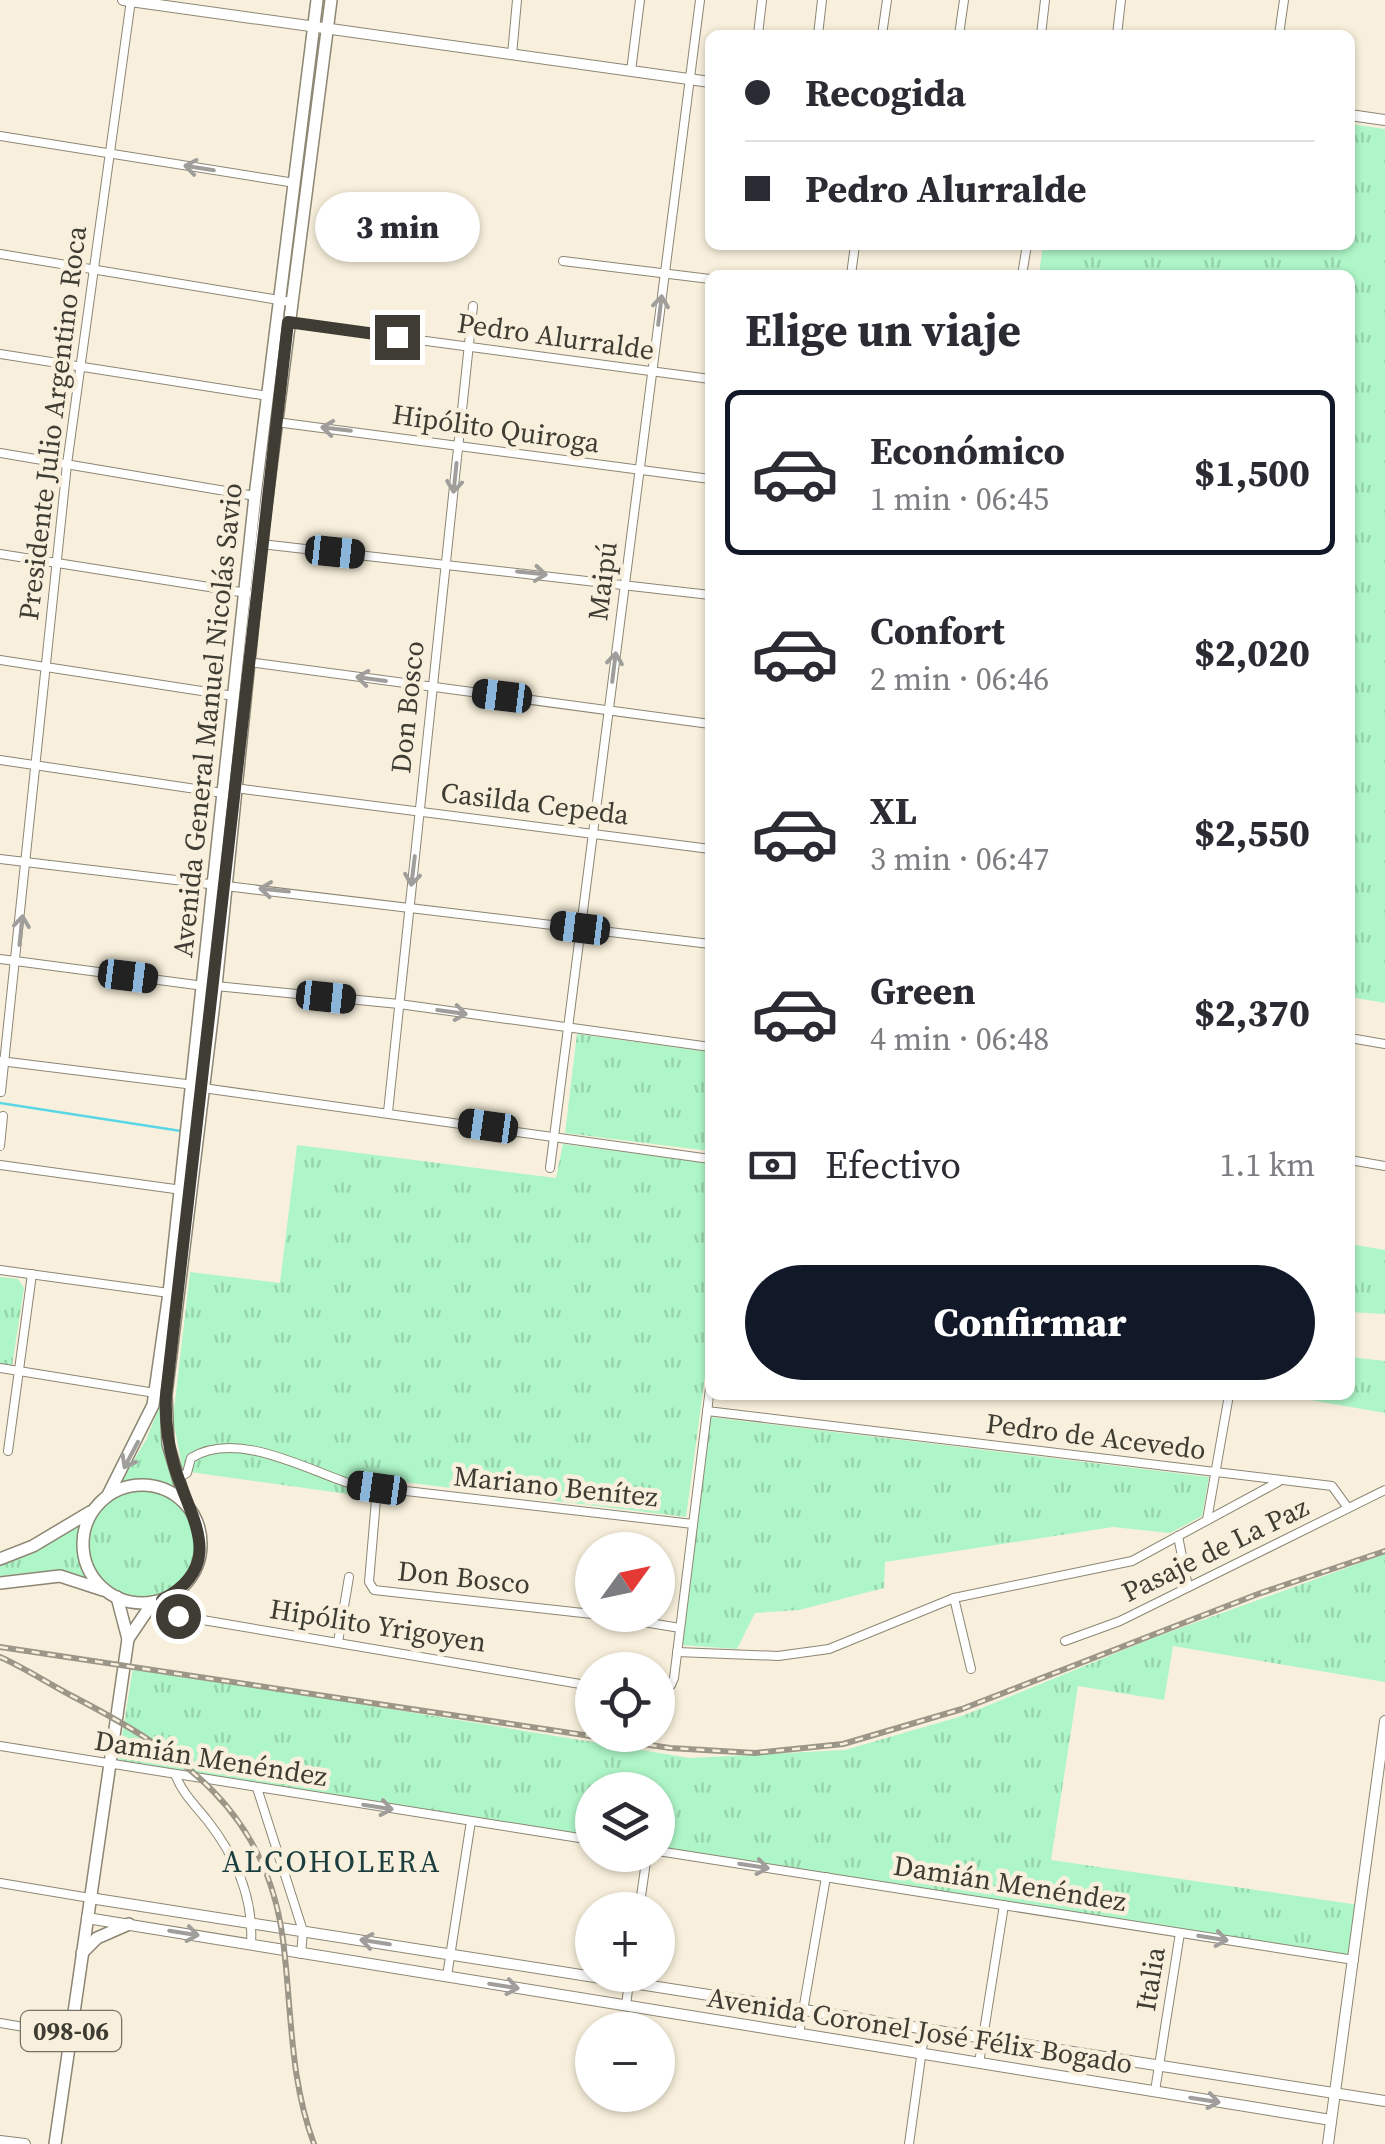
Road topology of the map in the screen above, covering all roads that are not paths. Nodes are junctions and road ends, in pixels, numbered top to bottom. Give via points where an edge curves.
1 (123, 0) edge
2 (317, 0) edge
3 (331, 0) edge
4 (517, 0) edge
5 (640, 0) edge
6 (700, 0) edge
7 (762, 0) edge
8 (822, 0) edge
9 (887, 0) edge
10 (964, 0) edge
11 (1045, 0) edge
12 (1121, 0) edge
13 (1284, 0) edge
14 (131, 1) edge
15 (313, 28) junction
16 (328, 30) junction
17 (759, 30) edge
18 (819, 30) edge
19 (883, 30) edge
20 (960, 30) edge
21 (1042, 30) edge
22 (1118, 30) edge
23 (1281, 30) edge
24 (512, 54) junction
25 (632, 71) junction
26 (690, 79) junction
27 (705, 81) edge
28 (1355, 116) edge
29 (1385, 120) edge
30 (0, 136) edge
31 (108, 154) junction
32 (295, 182) junction
33 (0, 254) edge
34 (562, 260) dead end
35 (93, 268) junction
36 (664, 273) junction
37 (705, 278) edge
38 (286, 301) junction
39 (474, 306) dead end
40 (283, 322) junction
41 (469, 346) junction
42 (0, 354) edge
43 (78, 366) junction
44 (652, 372) junction
45 (705, 378) edge
46 (268, 396) junction
47 (276, 422) junction
48 (458, 444) junction
49 (0, 453) edge
50 (66, 464) junction
51 (639, 470) junction
52 (705, 478) edge
53 (255, 496) junction
54 (261, 544) junction
55 (0, 554) edge
56 (56, 563) junction
57 (445, 564) junction
58 (624, 584) junction
59 (251, 594) junction
60 (705, 594) edge
61 (0, 660) edge
62 (249, 662) junction
63 (46, 667) junction
64 (431, 687) junction
65 (234, 696) junction
66 (609, 710) junction
67 (705, 723) edge
68 (0, 760) edge
69 (38, 766) junction
70 (230, 791) junction
71 (419, 811) junction
72 (592, 834) junction
73 (705, 848) edge
74 (0, 860) edge
75 (28, 864) junction
76 (220, 886) junction
77 (408, 905) junction
78 (580, 928) junction
79 (705, 943) edge
80 (0, 958) edge
81 (17, 961) junction
82 (210, 986) junction
83 (399, 1004) junction
84 (569, 1028) junction
85 (1355, 1039) edge
86 (1385, 1044) edge
87 (705, 1045) edge
88 (3, 1061) edge
89 (199, 1086) junction
90 (1, 1092) edge
91 (388, 1112) junction
92 (4, 1116) dead end
93 (554, 1136) junction
94 (0, 1146) edge
95 (705, 1158) edge
96 (1355, 1161) edge
97 (0, 1165) edge
98 (1385, 1166) edge
99 (550, 1168) dead end
100 (182, 1190) junction
101 (0, 1270) edge
102 (32, 1274) junction
103 (169, 1293) junction
104 (0, 1368) edge
105 (19, 1370) junction
106 (155, 1392) junction
107 (708, 1400) edge
108 (1228, 1400) edge
109 (707, 1411) junction
110 (8, 1451) dead end
111 (1214, 1474) junction
112 (178, 1478) junction
113 (1279, 1482) junction
114 (377, 1488) junction
115 (1384, 1490) edge
116 (108, 1495) junction
117 (186, 1504) junction
118 (1348, 1508) junction
119 (94, 1509) junction
120 (1207, 1520) junction
121 (693, 1524) junction
122 (1178, 1536) junction
123 (0, 1559) edge
124 (349, 1578) dead end
125 (0, 1583) edge
126 (1188, 1588) junction
127 (112, 1594) junction
128 (954, 1598) junction
129 (157, 1601) junction
130 (575, 1612) edge
131 (675, 1627) edge
132 (680, 1628) junction
133 (128, 1638) junction
134 (338, 1642) junction
135 (1065, 1642) dead end
136 (677, 1652) junction
137 (675, 1663) edge
138 (970, 1669) dead end
139 (575, 1683) edge
140 (1385, 1721) edge
141 (0, 1746) edge
142 (109, 1764) junction
143 (175, 1774) junction
144 (257, 1788) junction
145 (470, 1821) junction
146 (575, 1837) edge
147 (675, 1854) edge
148 (826, 1877) junction
149 (0, 1883) edge
150 (90, 1898) junction
151 (1004, 1905) junction
152 (88, 1918) junction
153 (252, 1923) junction
154 (128, 1924) junction
155 (303, 1932) junction
156 (1180, 1933) junction
157 (251, 1944) junction
158 (82, 1953) junction
159 (301, 1954) junction
160 (450, 1954) junction
161 (1355, 1960) junction
162 (575, 1971) edge
163 (446, 1976) junction
164 (675, 1986) edge
165 (627, 1992) edge
166 (626, 2005) junction
167 (805, 2010) junction
168 (0, 2023) edge
169 (925, 2028) junction
170 (800, 2034) junction
171 (71, 2035) junction
172 (983, 2038) junction
173 (923, 2054) junction
174 (978, 2063) junction
175 (1159, 2065) junction
176 (1155, 2092) junction
177 (1335, 2093) junction
178 (1385, 2100) edge
179 (1331, 2120) junction
180 (0, 2140) edge
181 (25, 2144) edge
182 (55, 2144) edge
183 (909, 2144) edge
184 (1328, 2144) edge

1 - 14 main road
2 - 15 main road, Avenida General Manuel Nicolás Savio
3 - 16 main road, Avenida General Manuel Nicolás Savio
4 - 24 street
5 - 25 street
6 - 26 street, Maipú
7 - 17 street
8 - 18 street
9 - 19 street
10 - 20 street
11 - 21 street
12 - 22 street
13 - 23 street
14 - 15 main road
14 - 31 street, Presidente Julio Argentino Roca
15 - 16 main road
15 - 32 main road, Avenida General Manuel Nicolás Savio
16 - 24 main road
16 - 38 main road, Avenida General Manuel Nicolás Savio
24 - 25 main road
25 - 26 main road
26 - 27 main road
26 - 36 street, Maipú
28 - 29 main road
30 - 31 street
32 -> 31 street
31 - 35 street, Presidente Julio Argentino Roca
32 - 38 main road, Avenida General Manuel Nicolás Savio
33 - 35 street
34 - 36 street
35 - 38 street
35 - 43 street, Presidente Julio Argentino Roca
36 - 37 street
44 -> 36 street, Maipú
38 - 40 main road, Avenida General Manuel Nicolás Savio
39 - 41 street, Don Bosco
40 - 41 street, Pedro Alurralde
40 - 46 main road, Avenida General Manuel Nicolás Savio
40 - 47 main road, Avenida General Manuel Nicolás Savio
41 - 44 street, Pedro Alurralde
41 - 48 street, Don Bosco
42 - 43 street
43 - 46 street
43 - 50 street, Presidente Julio Argentino Roca
44 - 45 street, Pedro Alurralde
44 - 51 street, Maipú
46 - 53 main road, Avenida General Manuel Nicolás Savio
48 -> 47 street, Hipólito Quiroga
47 - 54 main road, Avenida General Manuel Nicolás Savio
48 - 51 street, Hipólito Quiroga
48 -> 57 street, Don Bosco
49 - 50 street
50 - 53 street
50 - 56 street, Presidente Julio Argentino Roca
51 - 52 street, Hipólito Quiroga
51 - 58 street, Maipú
53 - 59 main road, Avenida General Manuel Nicolás Savio
54 - 57 street
54 - 59 main road, Avenida General Manuel Nicolás Savio
55 - 56 street
56 - 59 street
56 - 63 street, Presidente Julio Argentino Roca
57 -> 58 street
57 - 64 street, Don Bosco
58 - 60 street
66 -> 58 street, Maipú
59 - 62 main road, Avenida General Manuel Nicolás Savio
59 - 65 main road, Avenida General Manuel Nicolás Savio
61 - 63 street
64 -> 62 street
62 - 70 main road, Avenida General Manuel Nicolás Savio
63 - 65 street
63 - 69 street, Presidente Julio Argentino Roca
64 - 66 street
64 - 71 street, Don Bosco
65 - 70 main road, Avenida General Manuel Nicolás Savio
66 - 67 street
66 - 72 street, Maipú
68 - 69 street, Casilda Cepeda
69 - 70 street, Casilda Cepeda
69 - 75 street, Presidente Julio Argentino Roca
70 - 71 street, Casilda Cepeda
70 - 76 main road, Avenida General Manuel Nicolás Savio
71 - 72 street, Casilda Cepeda
71 -> 77 street, Don Bosco
72 - 73 street, Casilda Cepeda
72 - 78 street, Maipú
74 - 75 street
75 - 76 street
81 -> 75 street, Presidente Julio Argentino Roca
77 -> 76 street
76 - 82 main road, Avenida General Manuel Nicolás Savio
77 - 78 street
77 - 83 street, Don Bosco
78 - 79 street
78 - 84 street, Maipú
80 - 81 street
81 - 82 street
81 - 88 street, Presidente Julio Argentino Roca
82 - 83 street
82 - 89 main road, Avenida General Manuel Nicolás Savio
83 -> 84 street
83 - 91 street, Don Bosco
84 - 87 street
84 - 93 street, Maipú
85 - 86 street
88 - 89 street
88 - 90 street, Presidente Julio Argentino Roca
89 - 91 street
89 - 100 main road, Avenida General Manuel Nicolás Savio
89 - 112 main road, Avenida General Manuel Nicolás Savio via 166,1395 166,1430
91 - 93 street
92 - 94 street
93 - 95 street
93 - 99 street, Maipú
96 - 98 street
97 - 100 street
100 - 103 main road, Avenida General Manuel Nicolás Savio
101 - 102 street
102 - 103 street
102 - 105 street
103 - 106 main road, Avenida General Manuel Nicolás Savio
104 - 105 street
105 - 106 street
105 - 110 street
106 -> 116 main road, Avenida General Manuel Nicolás Savio via 144,1430
107 - 109 street
108 - 111 street
109 - 111 street, Pedro de Acevedo
109 - 121 street
111 - 113 street, Pedro de Acevedo
111 - 120 street
112 - 114 street, Mariano Benítez via 191,1458 216,1447 304,1462
112 - 117 main road, Avenida General Manuel Nicolás Savio
113 - 118 street, Pedro de Acevedo via 1332,1486
113 - 120 street
114 - 121 street, Mariano Benítez
114 - 130 street, Don Bosco via 369,1582 374,1590
115 - 118 street, Pasaje de La Paz
116 - 117 main road via 149,1485
116 - 119 main road, Avenida General Manuel Nicolás Savio
117 - 129 main road, Avenida General Manuel Nicolás Savio via 200,1533 197,1566 177,1592
118 - 126 street, Pasaje de La Paz
119 - 123 main road
119 - 127 main road, Avenida General Manuel Nicolás Savio via 86,1526 86,1562
120 - 122 street
121 - 132 street
122 - 126 street
122 - 128 street via 1132,1561
124 - 134 street
125 - 127 main road via 60,1576
126 - 135 street, Pasaje de La Paz
127 - 129 main road
127 - 133 main road, Avenida General Manuel Nicolás Savio
128 - 136 street via 811,1653
128 - 138 street
129 - 133 main road, Avenida General Manuel Nicolás Savio
129 - 134 street, Hipólito Yrigoyen via 178,1616
131 - 132 street
132 - 136 street
133 - 142 main road, Avenida General Manuel Nicolás Savio
134 - 139 street, Hipólito Yrigoyen
136 - 137 street
140 - 161 main road
141 - 142 street, Damián Menéndez
142 - 143 street, Damián Menéndez
142 - 150 main road, Avenida General Manuel Nicolás Savio
143 - 144 street, Damián Menéndez
143 - 153 street via 238,1870
144 -> 145 street, Damián Menéndez
144 - 155 street
145 - 146 street, Damián Menéndez
145 - 160 street
147 -> 148 street, Damián Menéndez
148 - 151 street, Damián Menéndez
148 - 167 street
149 - 150 street
150 - 152 main road, Avenida General Manuel Nicolás Savio
150 - 153 main road, Avenida Coronel José Félix Bogado
151 - 156 street, Damián Menéndez
151 - 172 street
152 - 154 main road, Avenida Coronel José Félix Bogado
152 - 158 main road, Avenida General Manuel Nicolás Savio / 098-06
153 - 155 main road, Avenida Coronel José Félix Bogado
153 - 157 street
154 -> 157 main road, Avenida Coronel José Félix Bogado
154 - 158 main road via 96,1938
155 - 159 street
160 -> 155 main road, Avenida Coronel José Félix Bogado
156 -> 161 street, Damián Menéndez
156 - 175 street, Italia
157 - 159 main road, Avenida Coronel José Félix Bogado
158 - 171 main road, Avenida General Manuel Nicolás Savio / 098-06
159 - 163 main road, Avenida Coronel José Félix Bogado
160 - 162 main road, Avenida Coronel José Félix Bogado
160 - 163 street
161 - 177 main road
163 -> 166 main road, Avenida Coronel José Félix Bogado
164 - 167 main road, Avenida Coronel José Félix Bogado
165 - 166 street
166 - 170 main road, Avenida Coronel José Félix Bogado
167 - 169 main road, Avenida Coronel José Félix Bogado
167 - 170 street
168 - 171 street
169 - 172 main road, Avenida Coronel José Félix Bogado
169 - 173 street
170 - 173 main road, Avenida Coronel José Félix Bogado
171 - 182 main road, Avenida General Manuel Nicolás Savio / 098-06
172 - 174 street
172 - 175 main road, Avenida Coronel José Félix Bogado
173 - 174 main road, Avenida Coronel José Félix Bogado
173 - 183 street
174 - 176 main road, Avenida Coronel José Félix Bogado
175 - 176 street, Italia
175 - 177 main road, Avenida Coronel José Félix Bogado
176 -> 179 main road, Avenida Coronel José Félix Bogado
177 - 178 main road, Avenida Coronel José Félix Bogado
177 - 179 main road
179 - 184 main road
180 - 181 main road

